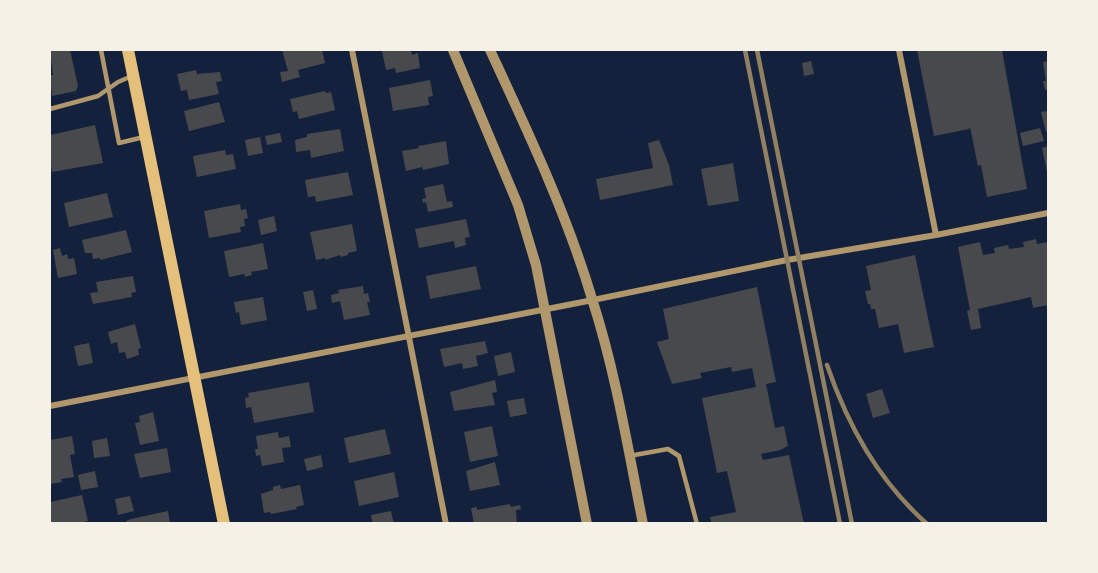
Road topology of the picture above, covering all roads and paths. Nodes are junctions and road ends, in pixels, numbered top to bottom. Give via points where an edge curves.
1 (101, 50) edge
2 (128, 50) edge
3 (352, 50) edge
4 (453, 50) edge
5 (490, 50) edge
6 (899, 50) edge
7 (134, 75) junction
8 (109, 88) junction
9 (50, 109) edge
10 (146, 136) junction
11 (1048, 213) edge
12 (936, 235) junction
13 (593, 300) junction
14 (544, 309) junction
15 (408, 335) junction
16 (195, 377) junction
17 (50, 406) edge
18 (629, 456) junction
19 (224, 524) edge
20 (446, 524) edge
21 (587, 524) edge
22 (643, 524) edge
23 (696, 524) edge

1 - 8 lane
2 - 7 main road
3 - 15 street
4 - 14 street via 518,205
5 - 13 street via 556,194
6 - 12 street
7 - 8 lane
7 - 10 main road
8 - 9 lane via 98,96
8 - 10 lane via 119,143
10 - 16 main road
11 - 12 street
12 - 13 street via 787,260
13 - 14 street
13 - 18 street
14 - 15 street
14 - 21 street
15 - 16 street
15 - 20 street
16 - 17 street
16 - 19 main road
18 - 22 street
18 - 23 lane via 668,449 679,456

